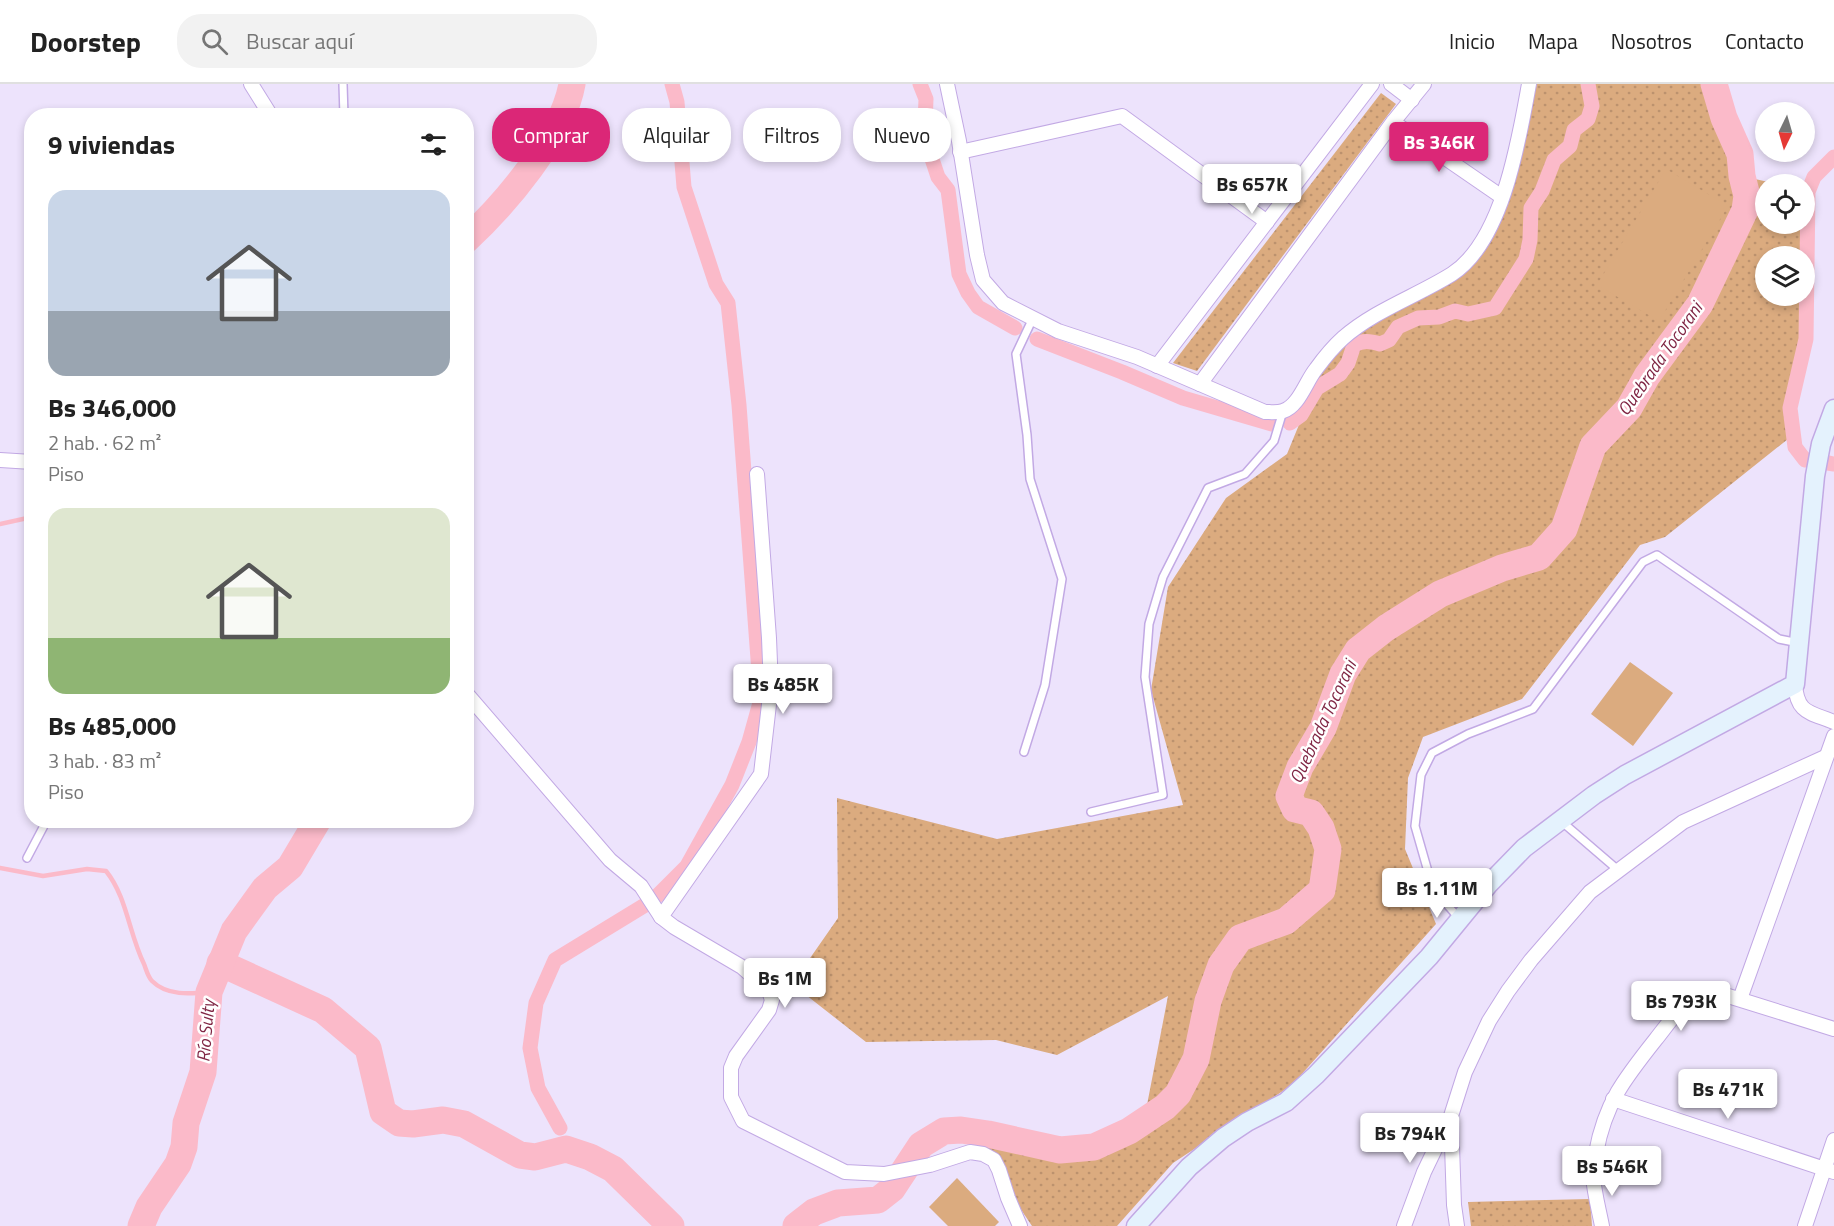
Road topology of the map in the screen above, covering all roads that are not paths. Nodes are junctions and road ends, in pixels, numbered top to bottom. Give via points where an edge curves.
1 (251, 84) edge
2 (343, 84) edge
3 (948, 84) edge
4 (1372, 84) edge
5 (1391, 84) edge
6 (1424, 84) edge
7 (1529, 84) edge
8 (1412, 100) junction
9 (266, 108) edge
10 (344, 108) edge
11 (1393, 122) junction
12 (960, 152) junction
13 (1502, 197) junction
14 (1267, 222) junction
15 (1033, 318) junction
16 (1157, 366) junction
17 (1200, 384) junction
18 (1834, 409) edge
19 (1283, 411) junction
20 (1828, 447) edge
21 (0, 460) edge
22 (24, 462) edge
23 (757, 474) dead end
24 (1799, 643) junction
25 (1795, 684) junction
26 (474, 702) edge
27 (1834, 722) edge
28 (1834, 736) edge
29 (1024, 752) dead end
30 (1825, 757) junction
31 (1091, 812) dead end
32 (1559, 820) junction
33 (43, 828) edge
34 (27, 858) dead end
35 (1618, 870) junction
36 (661, 917) junction
37 (1460, 919) junction
38 (1740, 999) junction
39 (1834, 1029) edge
40 (1613, 1099) junction
41 (1451, 1116) junction
42 (1834, 1140) edge
43 (1829, 1171) edge
44 (1020, 1226) edge
45 (1136, 1226) edge
46 (1404, 1226) edge
47 (1457, 1226) edge
48 (1602, 1226) edge
49 (1805, 1226) edge

1 - 9 street
2 - 10 lane
3 - 12 street
4 - 14 street
5 - 8 street
6 - 8 street
7 - 13 street via 1520,137
8 - 11 street
11 - 13 street
11 - 17 street
12 - 14 street via 1122,116
12 - 15 street via 983,280 1003,303
13 - 19 street via 1480,247 1455,272 1371,317 1342,339 1315,370 1296,401
14 - 16 street
15 - 16 street via 1058,331
15 - 29 lane via 1016,354 1030,479 1062,579 1045,685
16 - 17 street
17 - 19 street via 1264,412
18 - 20 street
19 - 31 lane via 1274,441 1245,474 1208,488 1163,577 1149,624 1144,677 1163,795
20 - 24 street via 1815,476
21 - 22 street
23 - 36 street via 771,687 761,774
24 - 25 street
24 - 37 lane via 1779,639 1657,555 1643,562 1533,708 1432,753 1420,775 1415,826 1433,889
25 - 27 street via 1802,709
25 - 32 street via 1625,775
26 - 36 street via 610,860 641,886
28 - 30 street
30 - 35 street via 1683,822
30 - 38 street
32 - 35 lane
32 - 37 street via 1524,848
33 - 34 lane
35 - 41 street via 1567,917 1508,991 1465,1072
36 - 44 street via 742,967 769,991 769,1010 736,1056 732,1068 731,1097 743,1121 844,1172 884,1174 970,1152 983,1154 994,1160
37 - 45 street via 1316,1075 1286,1102 1247,1122 1189,1167
38 - 39 street
38 - 40 street via 1709,990 1684,1004
40 - 43 street
40 - 48 street via 1599,1139 1593,1173
41 - 46 street
41 - 47 street
42 - 43 street
43 - 49 street

